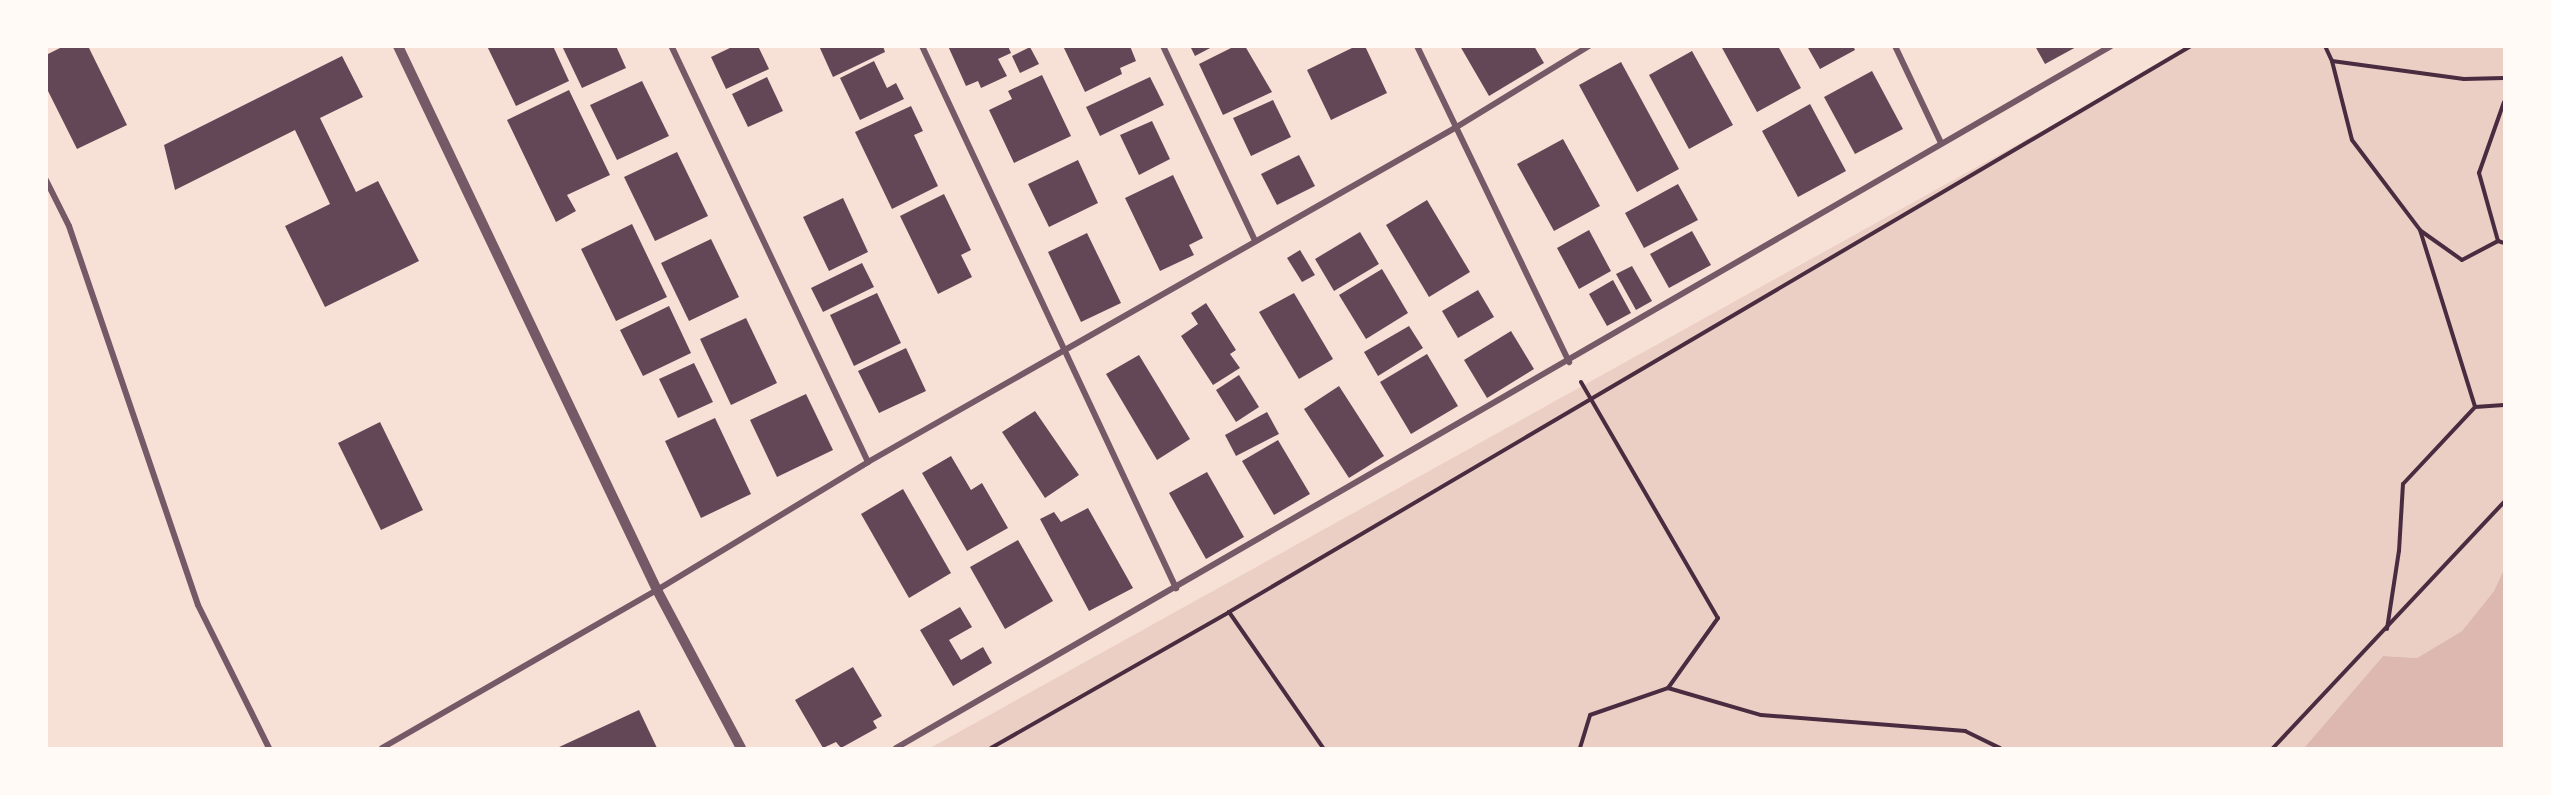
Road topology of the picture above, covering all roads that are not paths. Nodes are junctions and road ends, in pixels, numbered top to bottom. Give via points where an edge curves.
1 (398, 46) edge
2 (671, 46) edge
3 (922, 46) edge
4 (1163, 46) edge
5 (1417, 46) edge
6 (1589, 46) edge
7 (1895, 46) edge
8 (2111, 46) edge
9 (1455, 128) junction
10 (1941, 143) junction
11 (46, 180) edge
12 (1255, 242) junction
13 (1065, 350) junction
14 (1569, 362) junction
15 (868, 462) junction
16 (1176, 588) junction
17 (657, 590) junction
18 (269, 748) edge
19 (382, 748) edge
20 (741, 748) edge
21 (896, 748) edge

1 - 17 street
2 - 15 street
3 - 13 street
4 - 12 street
5 - 9 street
6 - 9 street
7 - 10 street
8 - 10 street
9 - 12 street
9 - 14 street
10 - 14 street
11 - 18 street via 69,226 198,605
12 - 13 street
13 - 15 street
13 - 16 street
14 - 16 street
15 - 17 street
16 - 21 street
17 - 19 street
17 - 20 street

